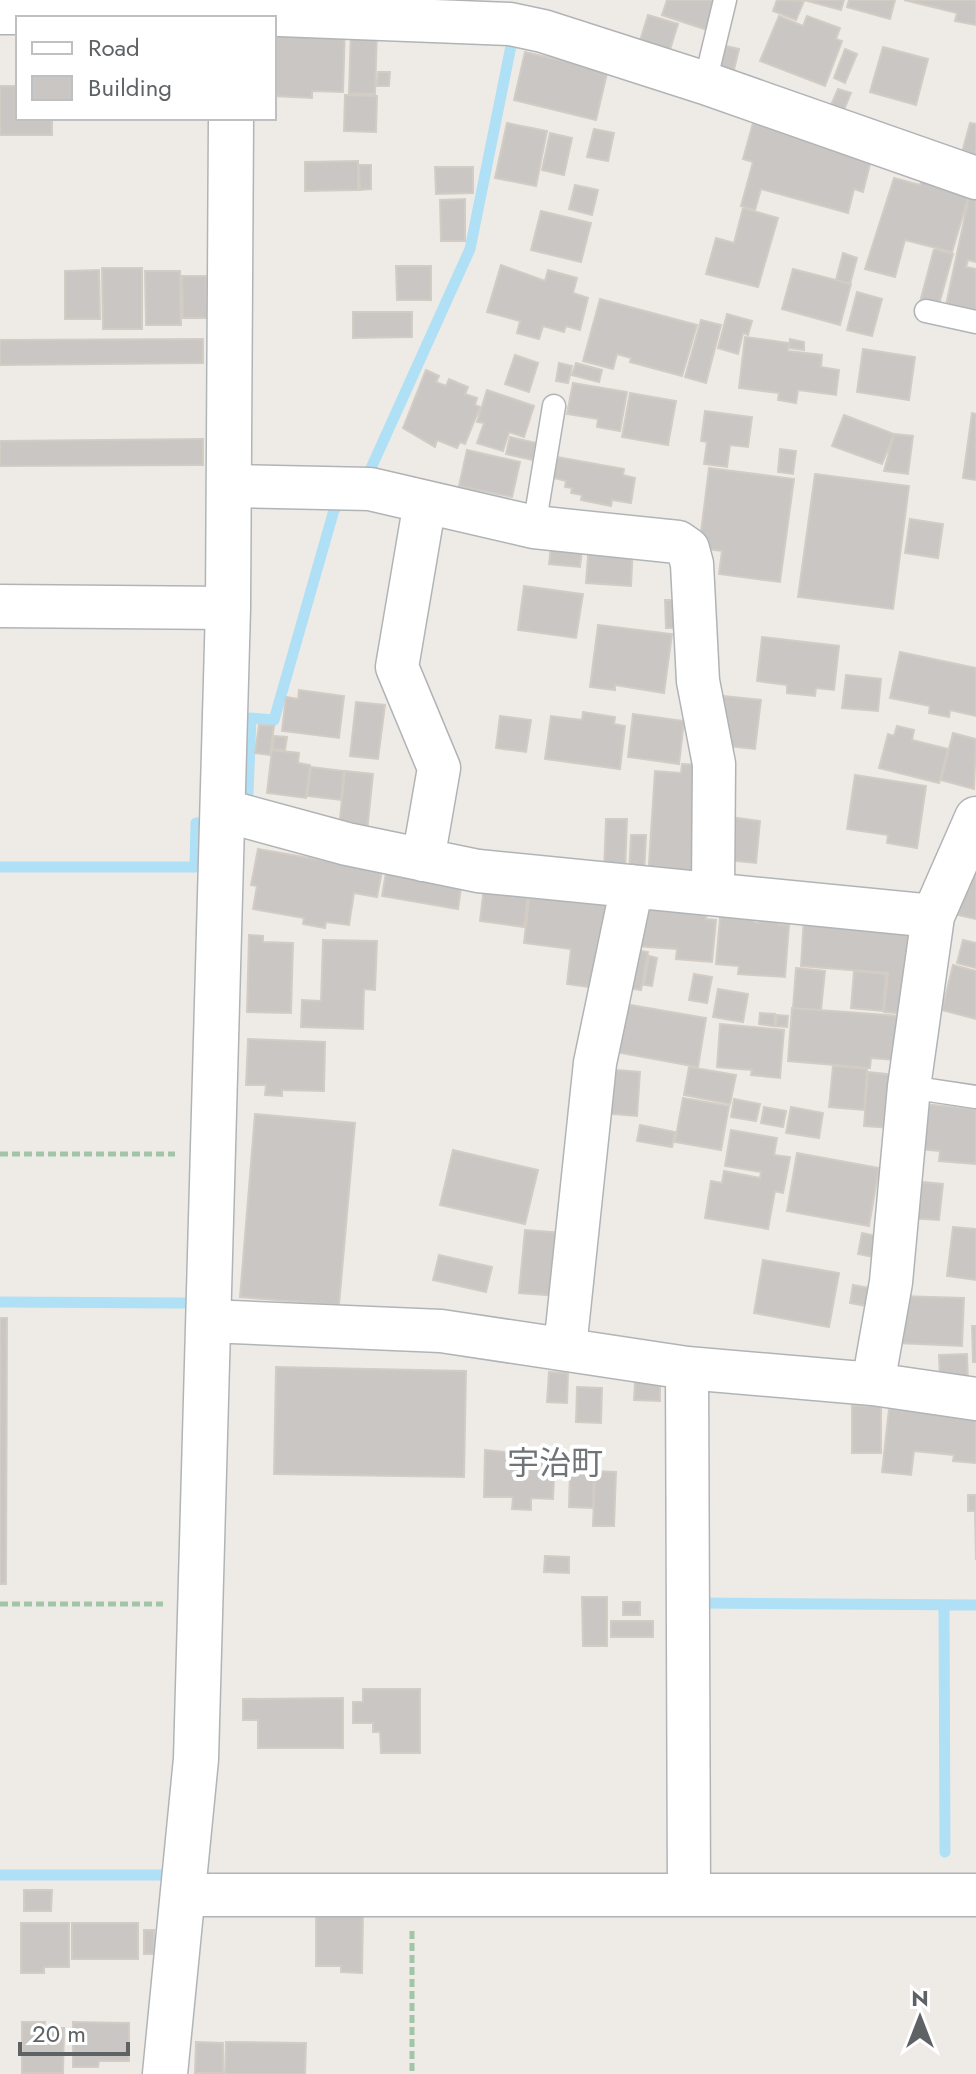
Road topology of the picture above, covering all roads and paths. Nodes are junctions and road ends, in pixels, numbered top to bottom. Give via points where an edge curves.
1 (725, 0) edge
2 (232, 10) edge
3 (0, 13) edge
4 (705, 83) junction
5 (231, 120) edge
6 (976, 178) edge
7 (926, 311) dead end
8 (976, 322) edge
9 (554, 406) dead end
10 (229, 486) junction
11 (425, 502) junction
12 (534, 527) junction
13 (0, 606) edge
14 (228, 608) junction
15 (222, 810) junction
16 (972, 839) edge
17 (423, 860) junction
18 (632, 886) junction
19 (713, 892) junction
20 (933, 916) junction
21 (909, 1087) junction
22 (976, 1097) edge
23 (0, 1154) edge
24 (213, 1154) junction
25 (208, 1321) junction
26 (565, 1348) junction
27 (687, 1368) junction
28 (873, 1384) junction
29 (976, 1399) edge
30 (0, 1604) edge
31 (201, 1604) junction
32 (689, 1884) junction
33 (412, 1893) junction
34 (185, 1895) junction
35 (976, 1895) edge
36 (165, 2074) edge
37 (412, 2074) edge

1 - 4 lane
2 - 3 street
2 - 4 street via 510,24
4 - 6 street
5 - 10 street
7 - 8 lane
9 - 12 lane
10 - 11 street via 370,489
10 - 14 street
11 - 12 street
11 - 17 street via 397,667 439,768
12 - 19 street via 678,542 688,549 698,681 714,764
13 - 14 street
14 - 15 street
15 - 17 street
15 - 24 street
16 - 20 street
17 - 18 street via 545,880
18 - 19 street
18 - 26 street via 595,1063
19 - 20 street
20 - 21 street
21 - 22 lane
21 - 28 street via 891,1282
23 - 24 path
24 - 25 street
25 - 26 street via 441,1331
25 - 31 street
26 - 27 street
27 - 28 street
27 - 32 street
28 - 29 street
30 - 31 path
31 - 34 street
32 - 33 street
32 - 35 street
33 - 34 street
33 - 37 path
34 - 36 street

